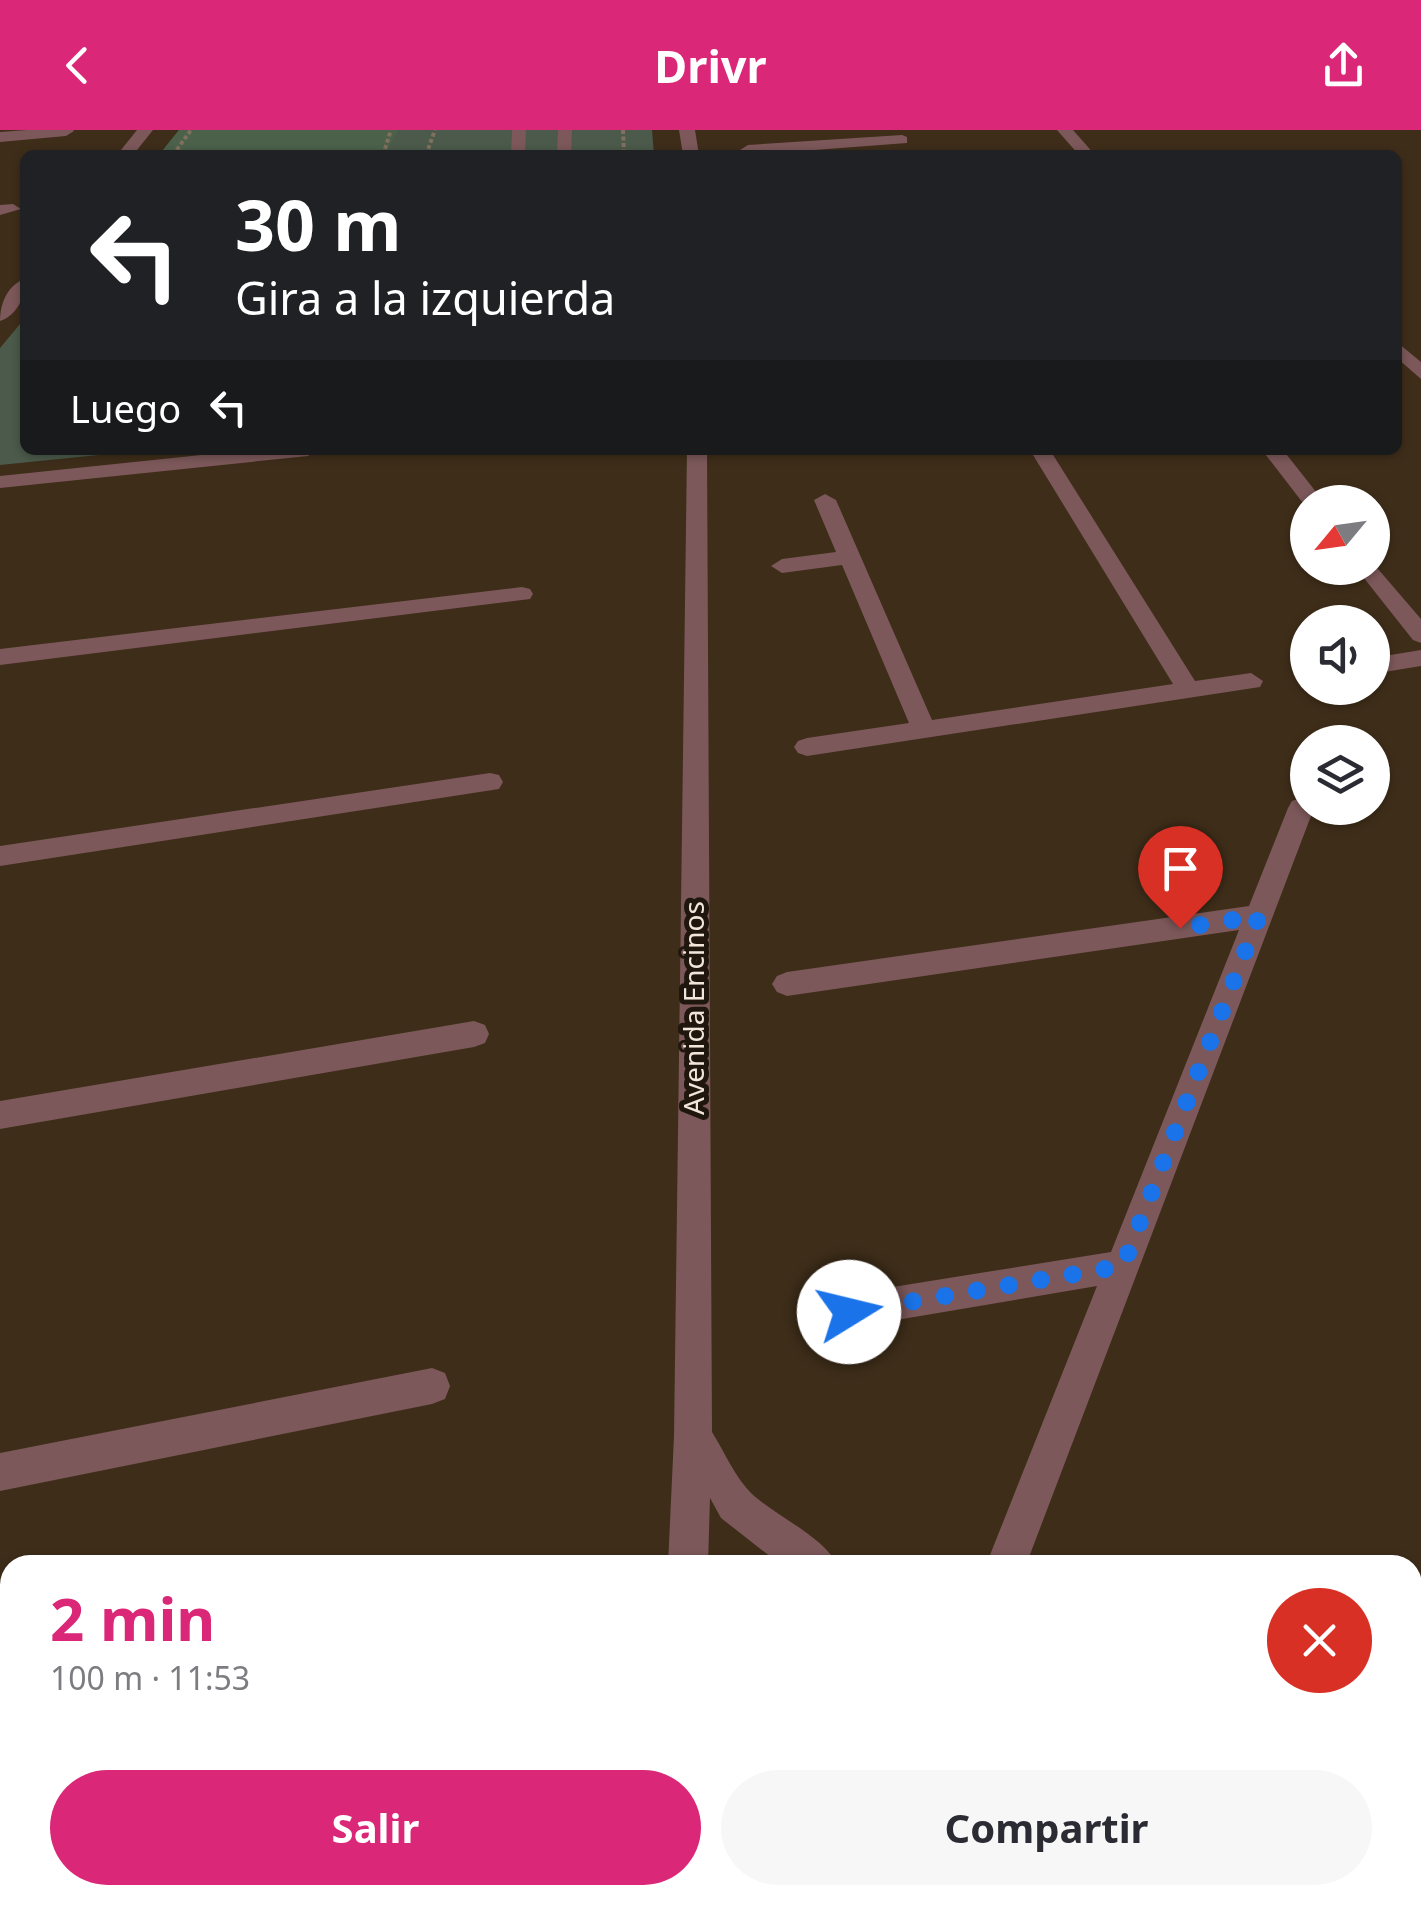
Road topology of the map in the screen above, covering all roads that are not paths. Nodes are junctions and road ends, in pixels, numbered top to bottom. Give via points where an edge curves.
1 (144, 130) edge
2 (1066, 130) edge
3 (66, 131) edge
4 (898, 135) edge
5 (0, 137) edge
6 (129, 150) edge
7 (748, 150) dead end
8 (1083, 150) edge
9 (20, 290) edge
10 (0, 316) edge
11 (1402, 353) edge
12 (1421, 372) edge
13 (260, 455) edge
14 (697, 455) edge
15 (1043, 455) edge
16 (1276, 455) edge
17 (0, 482) edge
18 (1300, 485) edge
19 (825, 500) dead end
20 (849, 557) junction
21 (782, 566) dead end
22 (1380, 585) edge
23 (522, 594) dead end
24 (1421, 636) edge
25 (0, 657) edge
26 (1421, 658) edge
27 (1390, 663) edge
28 (1252, 682) dead end
29 (1189, 691) junction
30 (924, 730) junction
31 (807, 747) dead end
32 (490, 782) dead end
33 (1294, 825) edge
34 (0, 856) edge
35 (1259, 916) junction
36 (787, 984) dead end
37 (474, 1034) dead end
38 (0, 1115) edge
39 (1123, 1266) junction
40 (849, 1312) dead end
41 (432, 1386) dead end
42 (692, 1436) junction
43 (0, 1472) edge
44 (688, 1555) edge
45 (800, 1555) edge
46 (1010, 1555) edge

1 - 6 street
2 - 8 street
3 - 5 street
4 - 7 street
9 - 10 street
11 - 12 street
13 - 17 street
14 - 42 street, Avenida Encinos
15 - 29 street
16 - 18 street
19 - 20 street
20 - 21 street
20 - 30 street
22 - 24 street
23 - 25 street
26 - 27 street
28 - 29 street
29 - 30 street
30 - 31 street
32 - 34 street
33 - 35 street
35 - 36 street
35 - 39 street
37 - 38 street
39 - 40 street
39 - 46 street
41 - 43 street
42 - 44 street, Avenida Encinos
42 - 45 street via 735,1504

